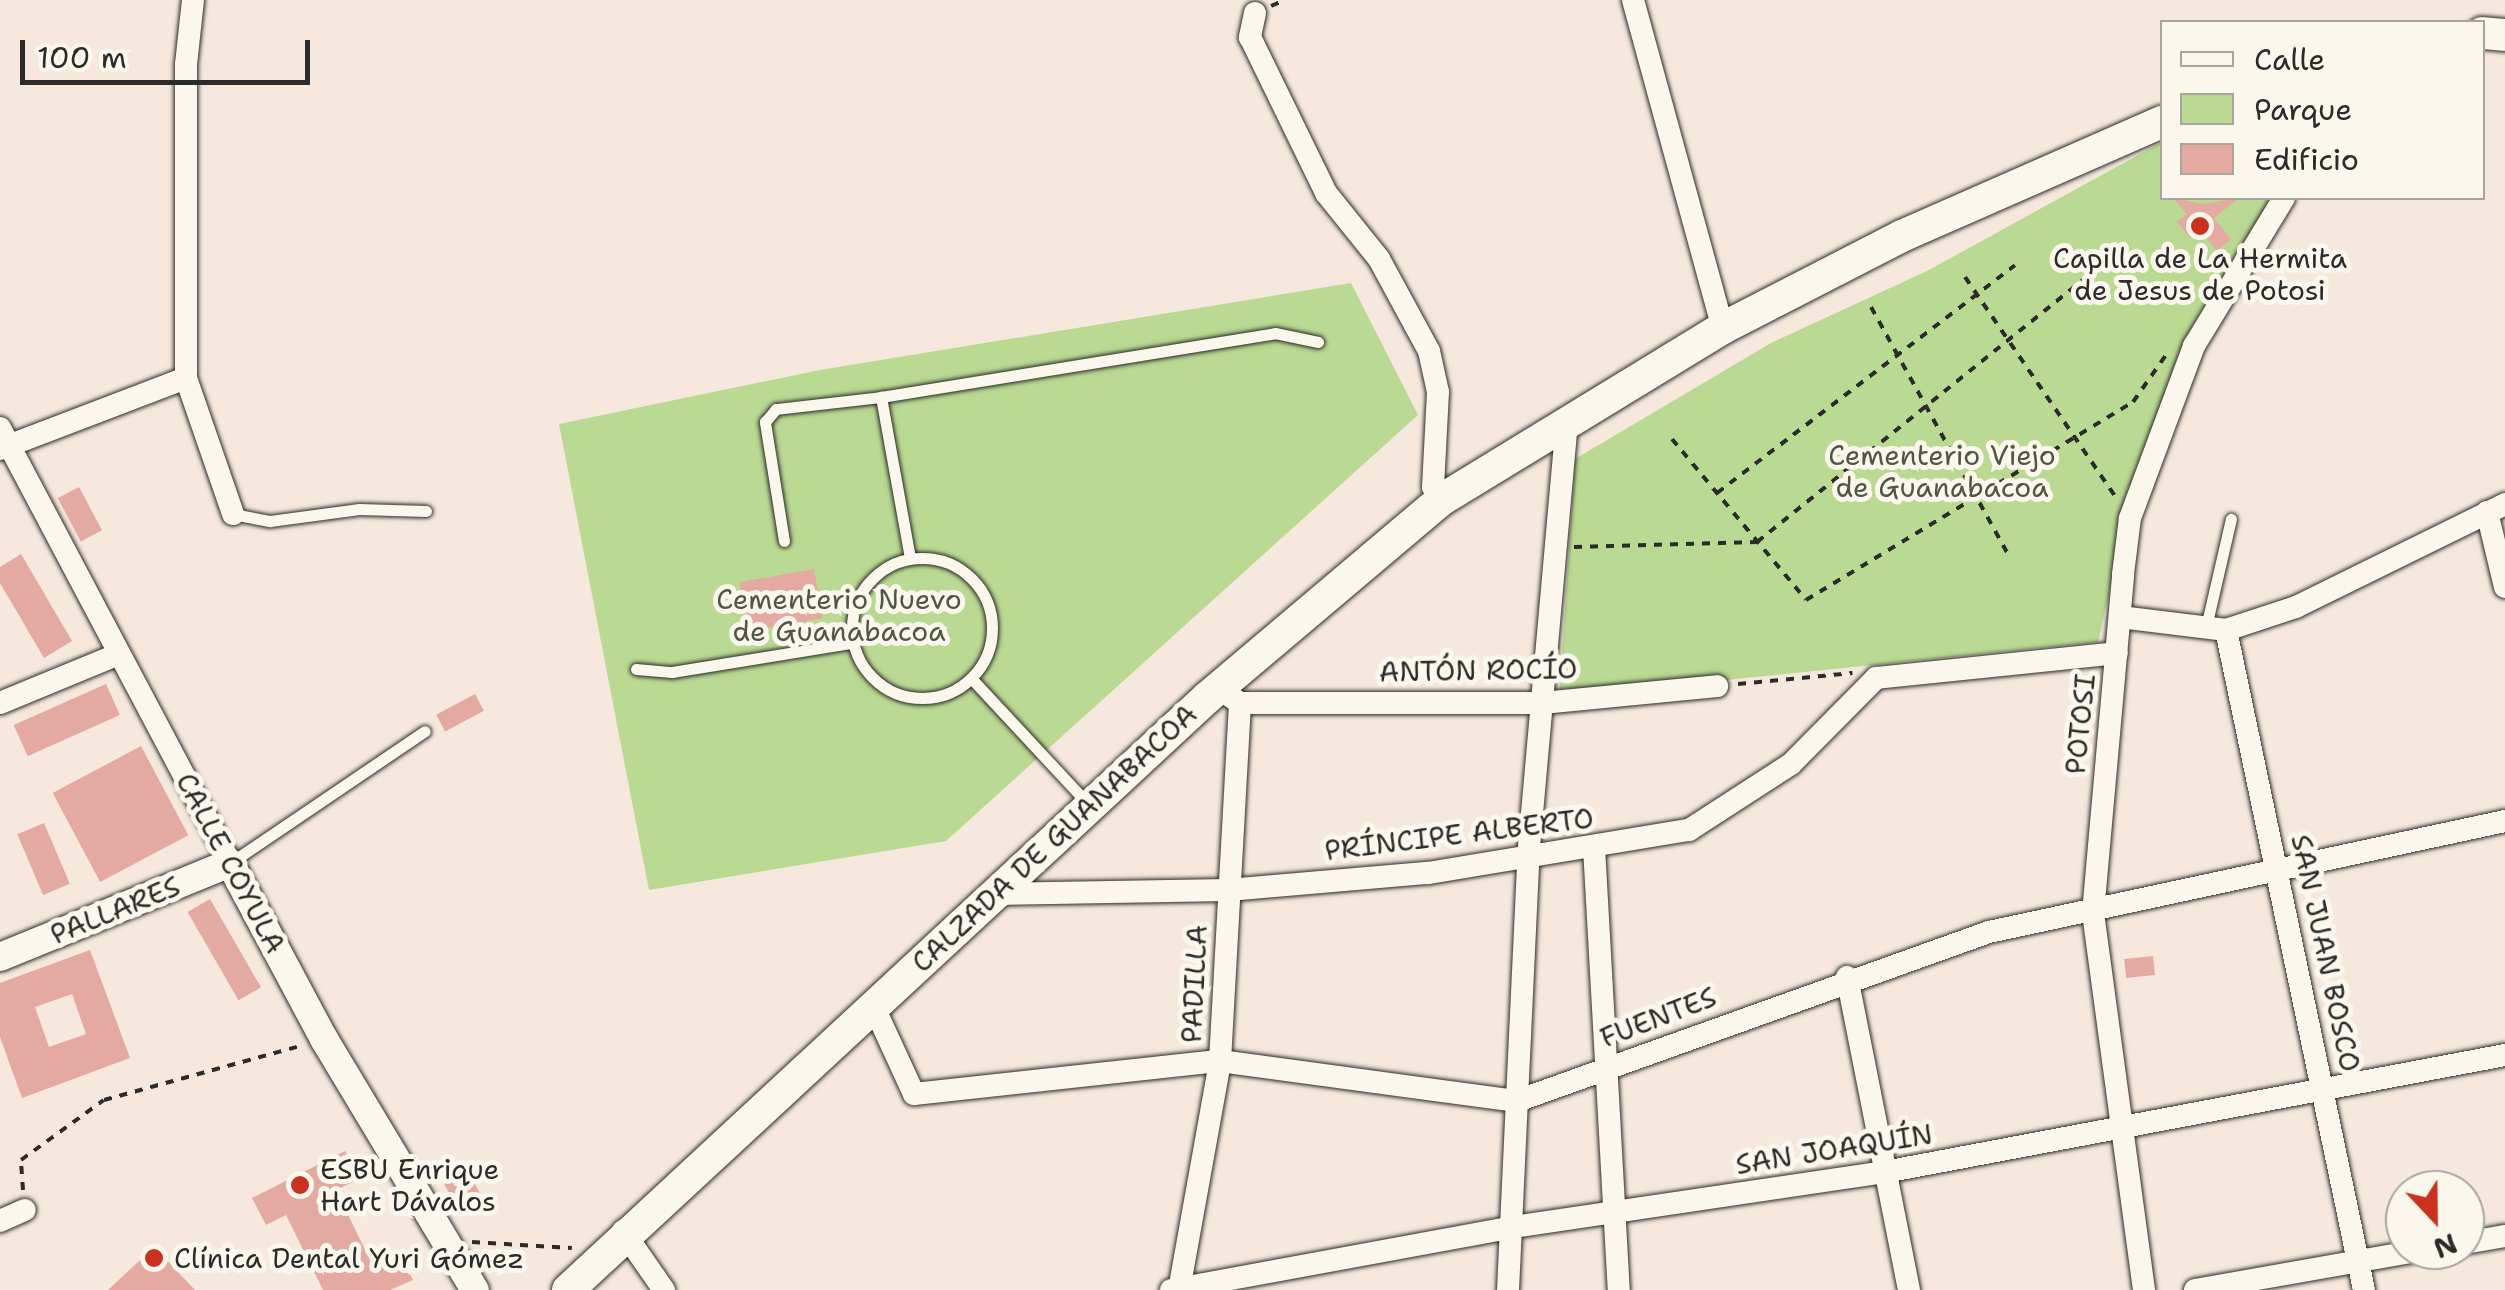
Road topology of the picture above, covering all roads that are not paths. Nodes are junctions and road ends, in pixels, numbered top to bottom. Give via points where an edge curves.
1 (193, 0) edge
2 (1633, 0) edge
3 (1255, 13) dead end
4 (2160, 123) edge
5 (2283, 200) edge
6 (1723, 328) junction
7 (1318, 342) dead end
8 (186, 378) junction
9 (881, 398) junction
10 (1567, 419) junction
11 (3, 441) edge
12 (1441, 500) junction
13 (2496, 508) edge
14 (426, 511) dead end
15 (233, 514) joint
16 (2230, 520) dead end
17 (784, 541) dead end
18 (910, 558) junction
19 (2505, 587) edge
20 (2120, 617) junction
21 (2216, 628) junction
22 (852, 643) junction
23 (2117, 652) junction
24 (119, 654) junction
25 (636, 669) dead end
26 (971, 678) junction
27 (1718, 686) road end
28 (1229, 696) junction
29 (0, 703) edge
30 (1542, 703) junction
31 (425, 731) dead end
32 (1089, 805) junction
33 (2505, 821) edge
34 (1594, 848) junction
35 (1528, 858) junction
36 (230, 862) junction
37 (2279, 876) junction
38 (1228, 890) junction
39 (993, 894) junction
40 (2094, 912) junction
41 (0, 957) edge
42 (1848, 977) junction
43 (873, 1004) junction
44 (2505, 1056) edge
45 (1220, 1060) junction
46 (1608, 1069) junction
47 (2324, 1091) junction
48 (1517, 1101) junction
49 (2121, 1126) junction
50 (1890, 1171) junction
51 (25, 1210) road end
52 (1615, 1214) junction
53 (0, 1221) edge
54 (1513, 1227) junction
55 (612, 1241) junction
56 (2385, 1256) edge
57 (2358, 1261) junction
58 (475, 1290) edge
59 (568, 1290) edge
60 (664, 1290) edge
61 (1176, 1290) edge
62 (1508, 1290) edge
63 (1619, 1290) edge
64 (1909, 1290) edge
65 (2144, 1290) edge
66 (2195, 1290) edge
67 (2364, 1290) edge

1 - 8 street via 186,64
2 - 6 street
3 - 12 street via 1250,38 1326,193 1379,259 1430,351 1438,392 1432,487
4 - 6 main road, CALZADA DE GUANABACOA via 1902,236
5 - 20 street, POTOSI via 2194,346 2130,518
6 - 10 main road, CALZADA DE GUANABACOA
7 - 9 lane via 1275,333
8 - 11 street
8 - 15 street
9 - 17 lane via 794,405 765,422
9 - 18 lane
10 - 12 main road, CALZADA DE GUANABACOA
10 - 30 street
11 - 24 street, CALLE COYULA
12 - 28 main road, CALZADA DE GUANABACOA
13 - 19 street
13 - 21 street via 2296,607
14 - 15 lane via 359,509 270,521
16 - 21 lane
18 - 22 lane via 887,566 860,594
18 - 26 lane via 948,562 985,596 992,633
20 - 21 street
20 - 23 street, POTOSI
21 - 37 street, SAN JUAN BOSCO
22 - 25 lane via 672,672
22 - 26 lane via 870,676 901,695 938,696
23 - 34 street, PRÍNCIPE ALBERTO via 1876,678 1744,802 1689,830
23 - 40 street, POTOSI
24 - 29 street
24 - 36 street, CALLE COYULA
26 - 32 lane
27 - 30 street, ANTÓN ROCÍO
28 - 30 street, ANTÓN ROCÍO
28 - 32 main road, CALZADA DE GUANABACOA
28 - 38 street, PADILLA
30 - 35 street
31 - 36 lane
32 - 39 main road, CALZADA DE GUANABACOA
33 - 37 street, FUENTES
34 - 35 street, PRÍNCIPE ALBERTO
34 - 46 street
35 - 38 street, PRÍNCIPE ALBERTO
35 - 48 street
36 - 41 street, PALLARES
36 - 58 street, CALLE COYULA via 324,1039
37 - 40 street, FUENTES
37 - 47 street, SAN JUAN BOSCO
38 - 39 street, PRÍNCIPE ALBERTO
38 - 45 street, PADILLA
39 - 43 main road, CALZADA DE GUANABACOA
40 - 42 street, FUENTES via 1990,932
40 - 49 street, POTOSI
42 - 46 street, FUENTES
42 - 50 street
43 - 45 street, FUENTES via 914,1094
43 - 55 main road, CALZADA DE GUANABACOA
44 - 47 street, SAN JOAQUÍN
45 - 48 street, FUENTES
45 - 61 street, PADILLA
46 - 48 street, FUENTES
46 - 52 street
47 - 49 street, SAN JOAQUÍN
47 - 57 street, SAN JUAN BOSCO
48 - 54 street
49 - 50 street, SAN JOAQUÍN
49 - 65 street, POTOSI
50 - 52 street, SAN JOAQUÍN
50 - 64 street
51 - 53 street
52 - 54 street, SAN JOAQUÍN
52 - 63 street
54 - 61 street, SAN JOAQUÍN
54 - 62 street
55 - 59 main road, CALZADA DE GUANABACOA
55 - 60 street
56 - 57 street
57 - 66 street
57 - 67 street, SAN JUAN BOSCO

